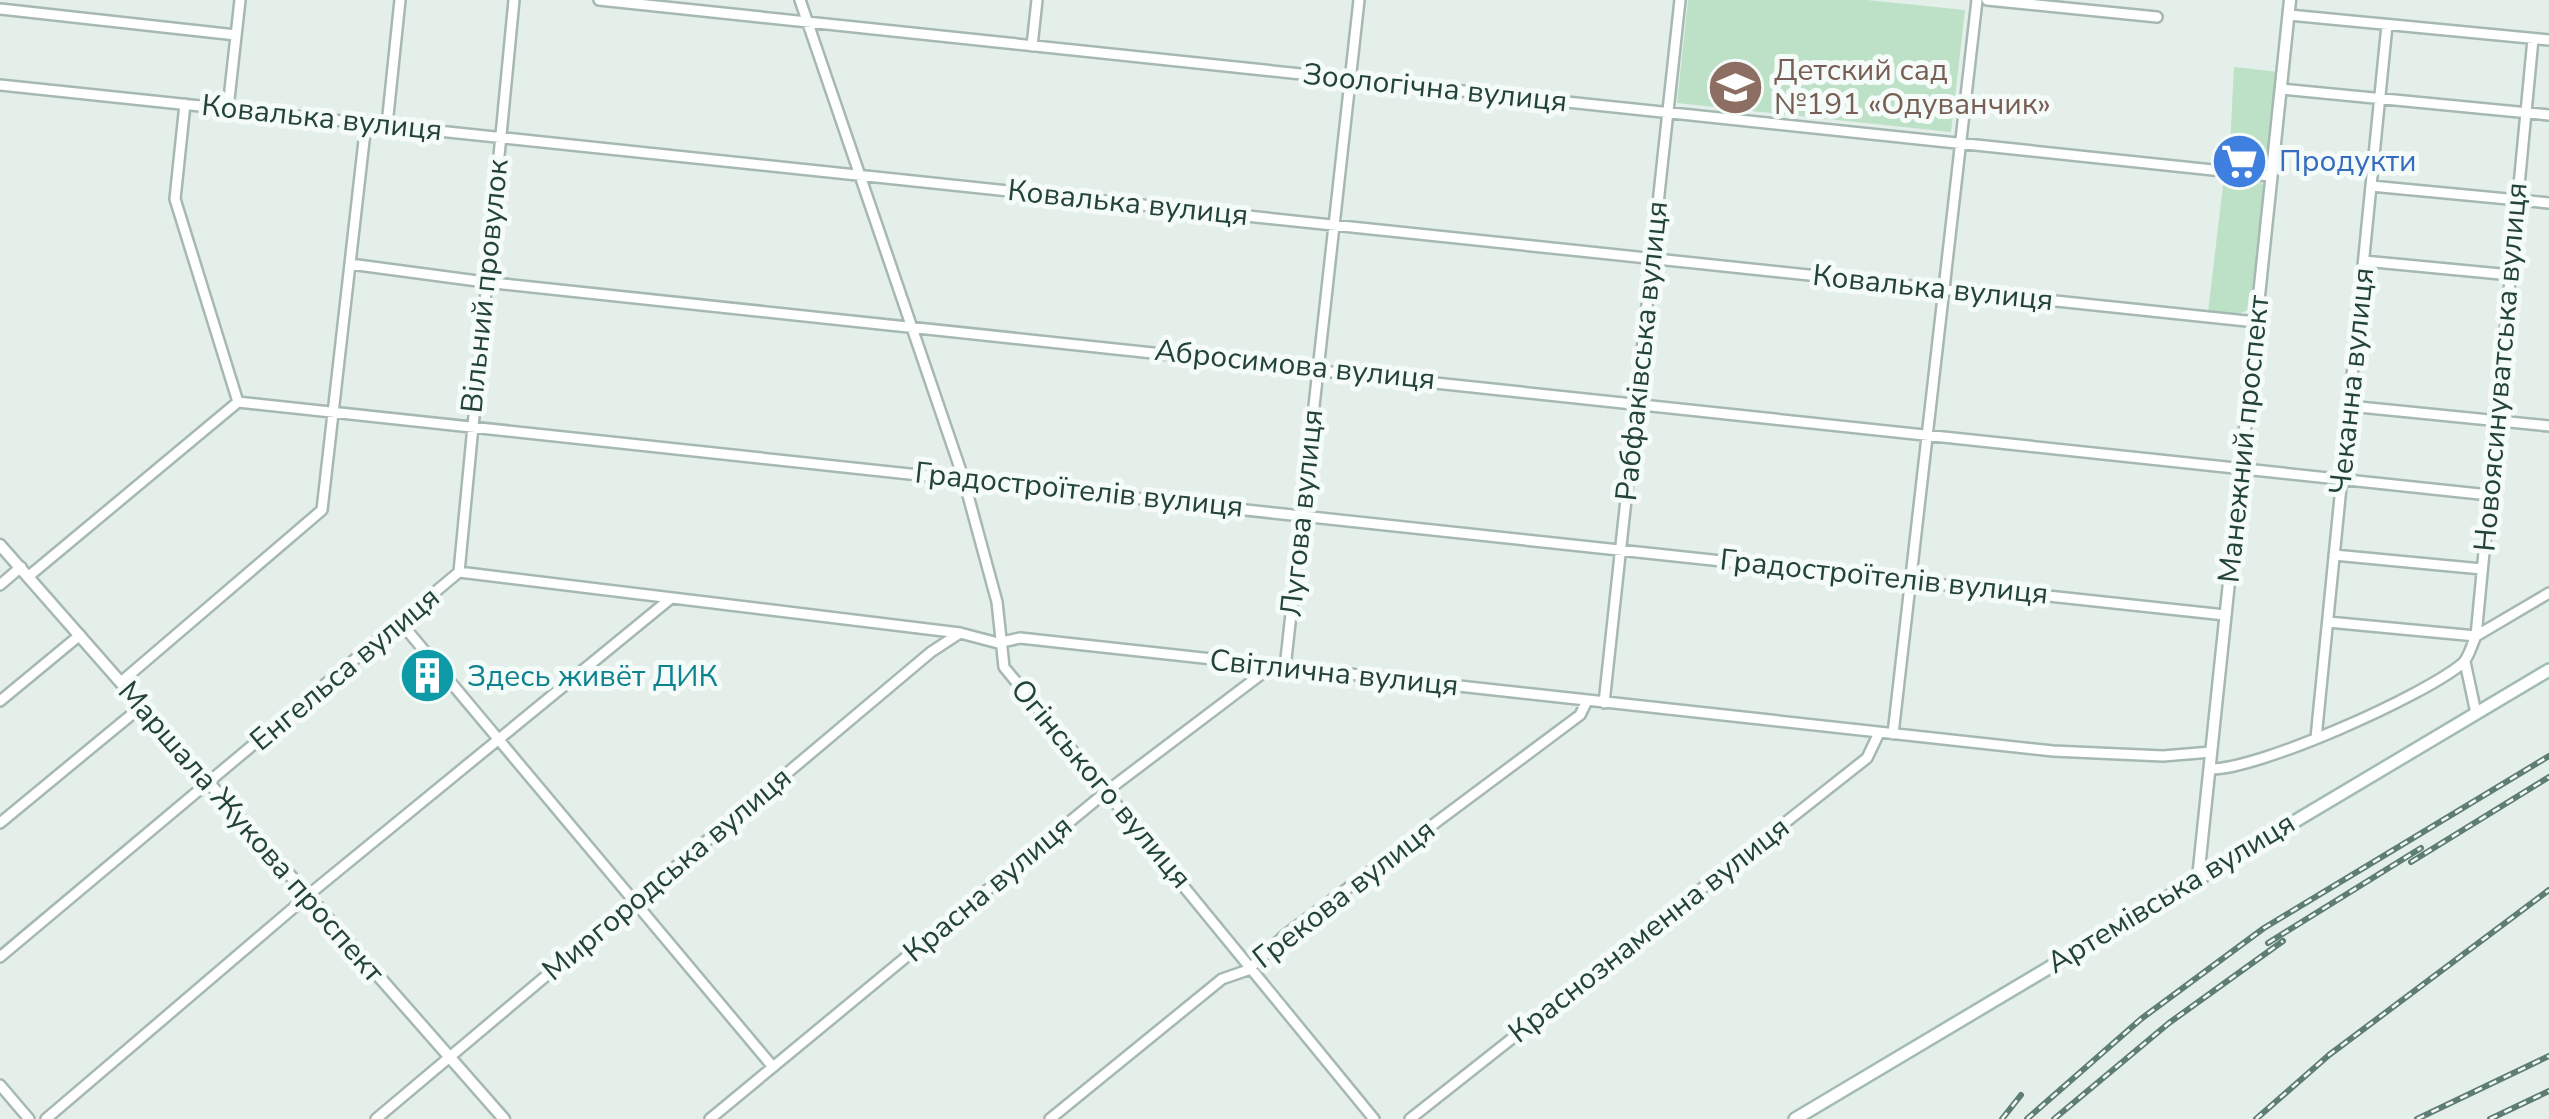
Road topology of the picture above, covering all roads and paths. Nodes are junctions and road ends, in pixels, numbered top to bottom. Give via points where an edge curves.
1 (240, 0) edge
2 (400, 0) edge
3 (514, 0) edge
4 (599, 0) edge
5 (800, 0) edge
6 (1037, 0) edge
7 (1359, 0) edge
8 (1680, 0) edge
9 (1977, 0) edge
10 (1987, 0) edge
11 (2290, 0) edge
12 (0, 9) edge
13 (2288, 15) junction
14 (2157, 18) dead end
15 (807, 22) junction
16 (2388, 25) junction
17 (236, 35) junction
18 (2533, 39) junction
19 (2549, 40) edge
20 (1032, 46) junction
21 (1350, 79) junction
22 (0, 85) edge
23 (2281, 89) junction
24 (2380, 98) junction
25 (185, 104) junction
26 (228, 108) junction
27 (2526, 112) junction
28 (1668, 113) junction
29 (2549, 115) edge
30 (366, 123) junction
31 (387, 125) junction
32 (500, 137) junction
33 (1960, 144) junction
34 (858, 175) junction
35 (2270, 176) junction
36 (2371, 186) junction
37 (2518, 200) junction
38 (2549, 203) edge
39 (1334, 225) junction
40 (1652, 258) junction
41 (2364, 261) junction
42 (350, 264) junction
43 (2511, 275) junction
44 (484, 282) junction
45 (1944, 290) junction
46 (2256, 322) junction
47 (908, 325) junction
48 (1318, 367) junction
49 (1637, 401) junction
50 (238, 402) junction
51 (2349, 406) junction
52 (334, 410) junction
53 (2496, 421) junction
54 (471, 424) junction
55 (2549, 426) edge
56 (1927, 434) junction
57 (2240, 469) junction
58 (963, 477) junction
59 (2342, 480) junction
60 (2489, 495) junction
61 (1302, 514) junction
62 (0, 545) edge
63 (1621, 549) junction
64 (2334, 554) junction
65 (2482, 569) junction
66 (25, 572) junction
67 (459, 572) junction
68 (1910, 580) junction
69 (0, 585) edge
70 (2549, 594) edge
71 (670, 599) junction
72 (2226, 614) junction
73 (2328, 622) junction
74 (401, 623) junction
75 (960, 633) junction
76 (80, 635) junction
77 (2476, 636) junction
78 (998, 644) junction
79 (2465, 662) junction
80 (1272, 666) junction
81 (1285, 668) junction
82 (2549, 670) edge
83 (121, 682) junction
84 (0, 701) edge
85 (1587, 701) junction
86 (1604, 703) junction
87 (142, 706) junction
88 (2476, 713) junction
89 (1878, 733) junction
90 (1892, 734) junction
91 (2316, 738) junction
92 (498, 740) junction
93 (2212, 752) junction
94 (2210, 770) junction
95 (207, 783) junction
96 (1107, 790) junction
97 (0, 823) edge
98 (2198, 878) junction
99 (306, 898) junction
100 (633, 904) junction
101 (0, 957) edge
102 (1251, 968) junction
103 (450, 1058) junction
104 (773, 1067) junction
105 (0, 1084) edge
106 (30, 1119) edge
107 (46, 1119) edge
108 (376, 1119) edge
109 (504, 1119) edge
110 (710, 1119) edge
111 (1050, 1119) edge
112 (1374, 1119) edge
113 (1410, 1119) edge
114 (1795, 1119) edge

1 - 17 street
2 - 31 street
3 - 32 street, Вільний провулок
4 - 15 street, Зоологічна вулиця
5 - 15 street, Огінського вулиця
6 - 20 street
7 - 21 street, Лугова вулиця
8 - 28 street, Рабфаківська вулиця
9 - 33 street
10 - 14 street
11 - 13 street, Манежний проспект
12 - 17 street
13 - 16 street
13 - 23 street, Манежний проспект
15 - 20 street, Зоологічна вулиця
15 - 34 street, Огінського вулиця
16 - 18 street
16 - 24 street, Чеканна вулиця
17 - 26 street
18 - 19 street
18 - 27 street, Новоясинуватська вулиця
20 - 21 street, Зоологічна вулиця
21 - 28 street, Зоологічна вулиця
21 - 39 street, Лугова вулиця
22 - 25 street, Ковалька вулиця
23 - 24 street
23 - 35 street, Манежний проспект
24 - 27 street
24 - 36 street, Чеканна вулиця
25 - 26 street, Ковалька вулиця
25 - 50 street via 175,199
26 - 30 street, Ковалька вулиця
27 - 29 street
27 - 37 street, Новоясинуватська вулиця
28 - 33 street, Зоологічна вулиця
28 - 40 street, Рабфаківська вулиця
30 - 31 street, Ковалька вулиця
30 - 42 street
31 - 32 street, Ковалька вулиця
32 - 34 street, Ковалька вулиця
32 - 44 street, Вільний провулок
33 - 35 street, Зоологічна вулиця
33 - 45 street
34 - 39 street, Ковалька вулиця
34 - 47 street, Огінського вулиця
35 - 46 street, Манежний проспект
36 - 37 street
36 - 41 street, Чеканна вулиця
37 - 38 street
37 - 43 street, Новоясинуватська вулиця
39 - 40 street, Ковалька вулиця
39 - 48 street, Лугова вулиця
40 - 45 street, Ковалька вулиця
40 - 49 street, Рабфаківська вулиця
41 - 43 street
41 - 51 street, Чеканна вулиця
42 - 44 street, Абросимова вулиця
42 - 52 street
43 - 53 street, Новоясинуватська вулиця
44 - 47 street, Абросимова вулиця
44 - 54 street, Вільний провулок
45 - 46 street, Ковалька вулиця
45 - 56 street
46 - 57 street, Манежний проспект
47 - 48 street, Абросимова вулиця
47 - 58 street, Огінського вулиця
48 - 49 street, Абросимова вулиця
48 - 61 street, Лугова вулиця
49 - 56 street, Абросимова вулиця
49 - 63 street, Рабфаківська вулиця
50 - 52 street, Градостроїтелiв вулиця
50 - 66 street
51 - 53 street
51 - 59 street, Чеканна вулиця
52 - 54 street, Градостроїтелiв вулиця
52 - 83 street via 322,510
53 - 55 street
53 - 60 street, Новоясинуватська вулиця
54 - 58 street, Градостроїтелiв вулиця
54 - 67 street, Вільний провулок
56 - 57 street, Абросимова вулиця
56 - 68 street
57 - 59 street, Абросимова вулиця
57 - 72 street, Манежний проспект
58 - 61 street, Градостроїтелiв вулиця
58 - 78 street, Огінського вулиця via 996,602
59 - 60 street, Абросимова вулиця
59 - 64 street, Чеканна вулиця
60 - 65 street, Новоясинуватська вулиця
61 - 63 street, Градостроїтелiв вулиця
61 - 81 street, Лугова вулиця
62 - 66 street, Маршала Жукова проспект
63 - 68 street, Градостроїтелiв вулиця
63 - 86 street, Рабфаківська вулиця
64 - 65 street
64 - 73 street, Чеканна вулиця
65 - 77 street, Новоясинуватська вулиця
66 - 69 street
66 - 76 street, Маршала Жукова проспект
67 - 71 street, Світлична вулиця
67 - 74 street, Енгельса вулиця
68 - 72 street, Градостроїтелiв вулиця
68 - 90 street
70 - 77 street
71 - 75 street, Світлична вулиця
71 - 92 street
72 - 93 street, Манежний проспект
73 - 77 street
73 - 91 street, Чеканна вулиця
74 - 92 street
74 - 95 street, Енгельса вулиця
75 - 78 street, Світлична вулиця
75 - 100 street, Миргородська вулиця
76 - 83 street, Маршала Жукова проспект
76 - 84 street
77 - 79 street
78 - 80 street, Світлична вулиця via 1020,638
78 - 96 street, Огінського вулиця via 1004,667
79 - 88 street
79 - 91 street
80 - 81 street, Світлична вулиця
80 - 96 street, Красна вулиця
81 - 85 street, Світлична вулиця
82 - 88 main road, Артемівська вулиця
83 - 87 street, Маршала Жукова проспект
85 - 86 street, Світлична вулиця
85 - 102 street, Грекова вулиця via 1580,715 1285,935
86 - 89 street, Світлична вулиця
87 - 95 street, Маршала Жукова проспект
87 - 97 street
88 - 98 main road, Артемівська вулиця
89 - 90 street, Світлична вулиця
89 - 113 street, Краснознаменна вулиця via 1867,758
90 - 93 street, Світлична вулиця via 2053,751
91 - 94 street via 2233,770
92 - 99 street
92 - 100 street
93 - 94 street, Манежний проспект
94 - 98 street, Манежний проспект
95 - 99 street, Маршала Жукова проспект
95 - 101 street, Енгельса вулиця
96 - 102 street, Огінського вулиця
96 - 104 street, Красна вулиця
98 - 114 main road, Артемівська вулиця
99 - 103 street, Маршала Жукова проспект
99 - 107 street
100 - 103 street, Миргородська вулиця
100 - 104 street
102 - 111 street, Грекова вулиця via 1222,979
102 - 112 street, Огінського вулиця
103 - 108 street, Миргородська вулиця
103 - 109 street, Маршала Жукова проспект
104 - 110 street, Красна вулиця
105 - 106 street

